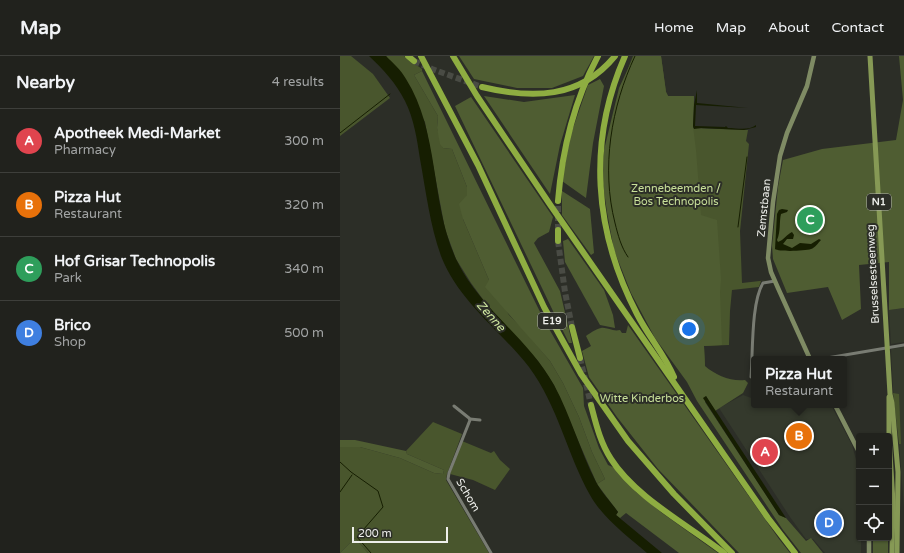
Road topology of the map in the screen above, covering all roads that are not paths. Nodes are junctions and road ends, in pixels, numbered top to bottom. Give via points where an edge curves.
1 (408, 56) edge
2 (421, 56) edge
3 (453, 56) edge
4 (598, 56) edge
5 (615, 56) edge
6 (625, 56) edge
7 (814, 56) edge
8 (870, 56) edge
9 (414, 61) tunnel mouth
10 (482, 88) tunnel mouth
11 (558, 201) tunnel mouth
12 (558, 230) tunnel mouth
13 (558, 241) tunnel mouth
14 (775, 281) junction
15 (572, 328) tunnel mouth
16 (904, 345) edge
17 (887, 348) junction
18 (752, 356) edge
19 (809, 356) edge
20 (839, 356) edge
21 (580, 358) tunnel mouth
22 (678, 388) junction
23 (890, 394) junction
24 (591, 405) tunnel mouth
25 (454, 406) dead end
26 (837, 408) edge
27 (470, 419) junction
28 (480, 420) dead end
29 (889, 433) edge
30 (856, 446) edge
31 (892, 485) edge
32 (894, 501) edge
33 (892, 517) edge
34 (893, 520) junction
35 (869, 541) edge
36 (491, 553) edge
37 (724, 553) edge
38 (732, 553) edge
39 (795, 553) edge
40 (869, 553) edge
41 (892, 553) edge
42 (897, 553) edge

1 - 9 highway
2 - 38 highway, E19 via 478,165 544,307 581,374 628,441 674,494
3 - 22 highway via 551,206
4 - 11 highway via 583,88 569,130 561,168
5 - 10 highway via 593,77 561,91 523,94
6 - 22 highway via 617,73 602,140 600,176 604,220 624,288 637,315 672,371
7 - 14 street, Zemstbaan via 807,86 784,140 778,165 768,258
8 - 17 main road, Brusselsesteenweg / N1
12 - 13 highway
14 - 18 street via 763,283 758,297
14 - 19 street, Zemstbaan
15 - 21 highway
16 - 17 street
17 - 20 street
17 - 23 main road, Brusselsesteenweg / N1
22 - 39 highway
23 - 29 main road, Brusselsesteenweg / N1
23 - 32 main road, Brusselsesteenweg / N1 via 896,446
24 - 37 highway via 603,445 624,474 647,496
25 - 27 street
26 - 30 street
27 - 28 street
27 - 36 street, Schom via 448,477
31 - 32 main road, Brusselsesteenweg / N1
32 - 34 main road, Brusselsesteenweg / N1
32 - 42 main road, Brusselsesteenweg / N1
33 - 34 street
34 - 41 main road, Brusselsesteenweg / N1
35 - 40 street

